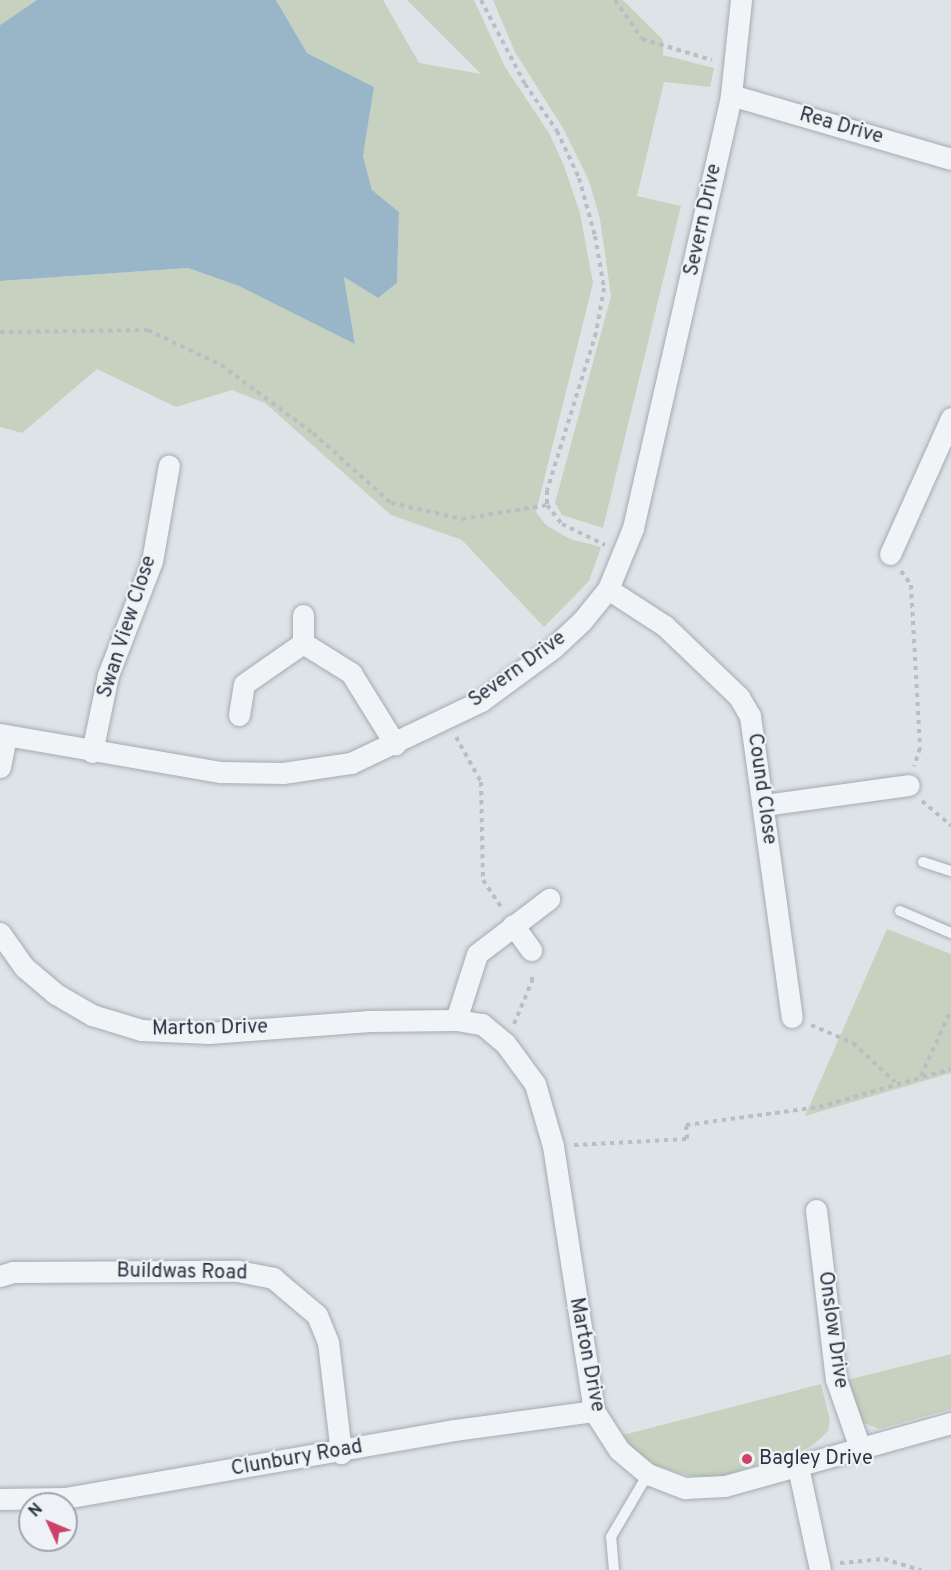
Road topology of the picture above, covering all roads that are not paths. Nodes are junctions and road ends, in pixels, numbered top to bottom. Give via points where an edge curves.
1 (741, 0) edge
2 (731, 95) junction
3 (951, 159) edge
4 (951, 418) edge
5 (169, 465) dead end
6 (890, 554) road end
7 (608, 589) junction
8 (303, 615) dead end
9 (303, 643) junction
10 (239, 715) dead end
11 (3, 735) edge
12 (395, 744) junction
13 (92, 752) junction
14 (0, 767) edge
15 (909, 784) road end
16 (765, 805) junction
17 (923, 862) dead end
18 (951, 871) edge
19 (549, 899) dead end
20 (900, 911) dead end
21 (513, 925) junction
22 (0, 933) edge
23 (951, 933) edge
24 (531, 950) road end
25 (792, 1017) road end
26 (456, 1020) junction
27 (816, 1210) dead end
28 (0, 1276) edge
29 (594, 1411) junction
30 (951, 1423) edge
31 (860, 1448) junction
32 (341, 1453) junction
33 (798, 1467) junction
34 (648, 1474) junction
35 (0, 1499) edge
36 (819, 1567) edge
37 (614, 1570) edge

1 - 2 street, Severn Drive
2 - 3 street, Rea Drive
2 - 7 street, Severn Drive via 624,554
4 - 6 street
5 - 13 street, Swan View Close via 152,561 108,675
7 - 12 street, Severn Drive via 553,648 481,700
7 - 16 street, Cound Close via 665,626 739,697 750,716
8 - 9 street
9 - 10 street via 244,684
9 - 12 street via 351,673
11 - 13 street, Severn Drive
11 - 14 street
12 - 13 street, Severn Drive via 351,763 283,773 221,772
15 - 16 street
16 - 25 street, Cound Close
17 - 18 lane
19 - 21 street
20 - 23 lane
21 - 24 street
21 - 26 street via 477,954
22 - 26 street, Marton Drive via 24,967 56,994 92,1015 141,1030 209,1033 370,1021
26 - 29 street, Marton Drive via 482,1024 506,1044 535,1084 553,1146
27 - 31 street, Onslow Drive via 836,1379
28 - 32 street, Buildwas Road via 13,1272 238,1271 273,1278 317,1315 328,1342
29 - 32 street, Clunbury Road via 455,1430
29 - 34 street, Marton Drive via 619,1450
30 - 31 street, Marton Drive
31 - 33 street, Marton Drive
32 - 35 street, Clunbury Road via 65,1498
33 - 34 street, Marton Drive via 724,1486 685,1488
33 - 36 street
34 - 37 lane via 611,1537

